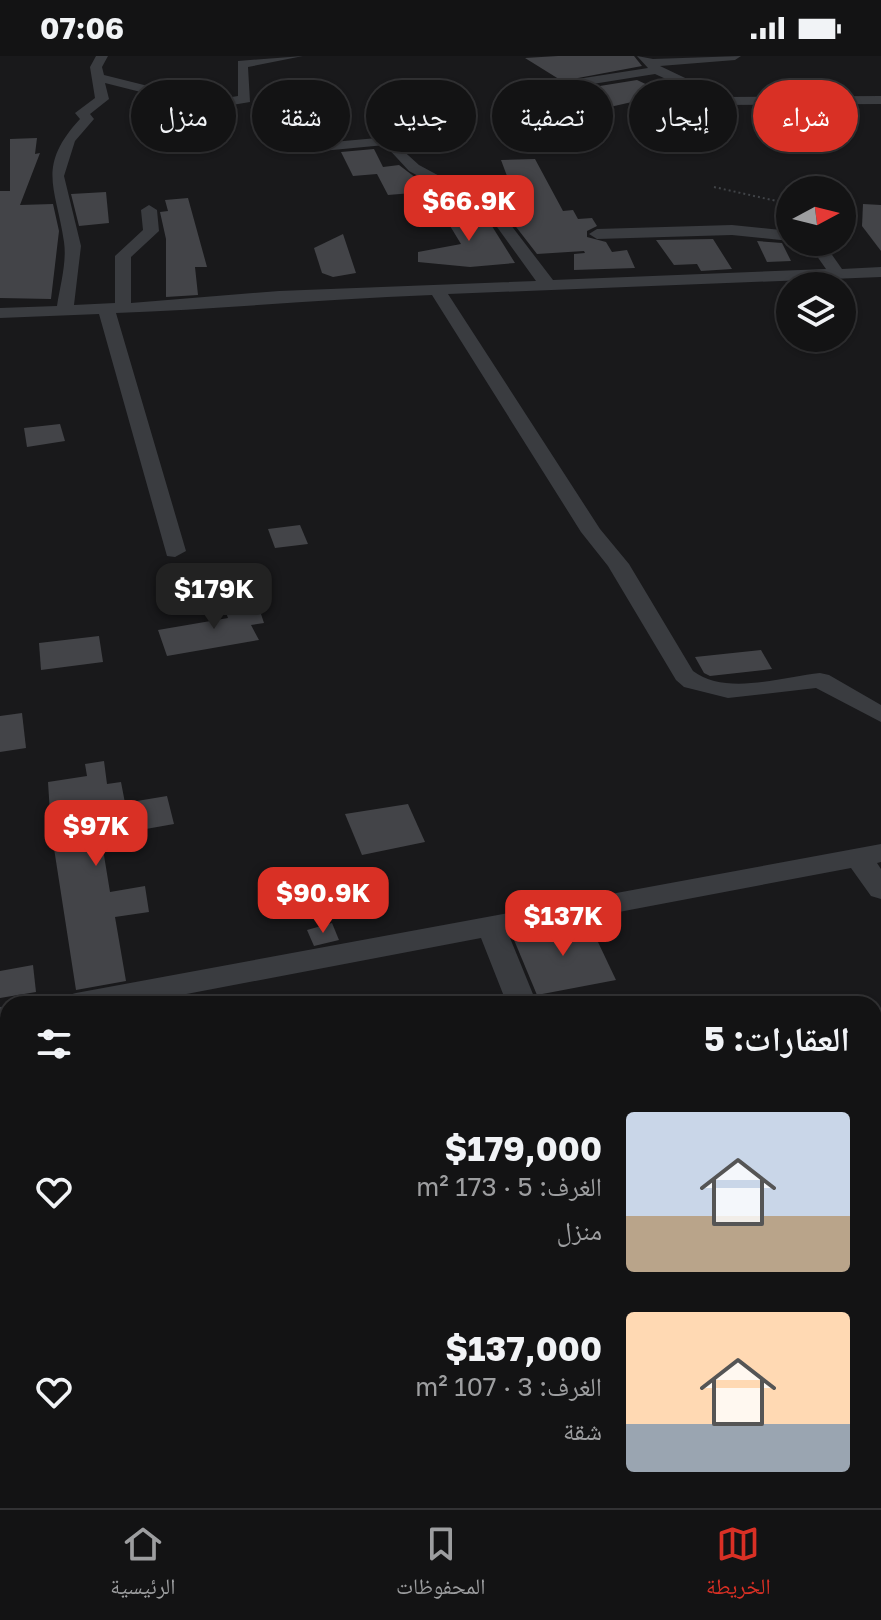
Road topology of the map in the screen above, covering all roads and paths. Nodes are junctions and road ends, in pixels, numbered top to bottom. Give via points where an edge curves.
1 (102, 56) edge
2 (297, 56) edge
3 (735, 56) edge
4 (649, 63) edge
5 (97, 77) junction
6 (586, 80) edge
7 (881, 100) edge
8 (350, 144) edge
9 (714, 187) dead end
10 (776, 201) edge
11 (149, 210) dead end
12 (597, 234) dead end
13 (776, 235) edge
14 (881, 272) edge
15 (856, 273) edge
16 (776, 275) edge
17 (547, 284) junction
18 (437, 290) junction
19 (115, 308) junction
20 (65, 311) junction
21 (0, 313) edge
22 (175, 551) dead end
23 (881, 715) edge
24 (870, 855) edge
25 (881, 889) edge
26 (491, 926) junction
27 (119, 996) edge
28 (519, 996) edge

1 - 5 street
2 - 5 street via 242,64 245,99 213,105
3 - 4 street
4 - 6 street
4 - 7 street via 723,101
5 - 20 street via 102,99 82,113 87,119 68,140 57,176 73,246
8 - 17 street via 388,141 414,168 492,210
9 - 10 path
11 - 19 street via 151,231 123,256
12 - 13 street via 732,230
14 - 15 street
16 - 17 street
17 - 18 street
18 - 19 street
18 - 23 street via 592,532 618,564 684,675 705,687 728,691 820,680
19 - 20 street
19 - 22 street
20 - 21 street
24 - 25 street
24 - 26 street
26 - 27 street
26 - 28 street

